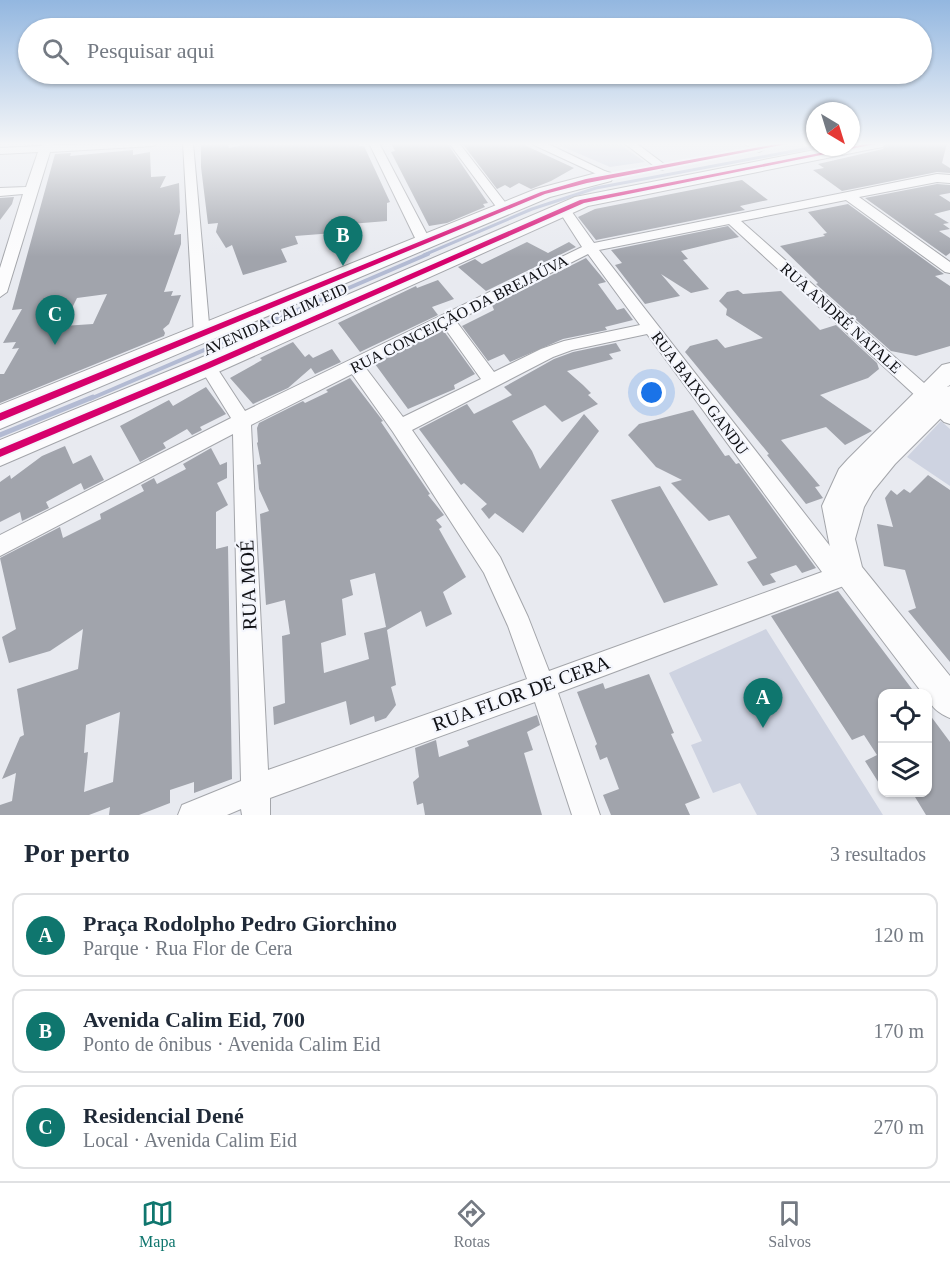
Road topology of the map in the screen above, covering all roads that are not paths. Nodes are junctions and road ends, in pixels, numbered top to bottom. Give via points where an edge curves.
1 (33, 181) edge
2 (191, 181) edge
3 (393, 181) edge
4 (483, 181) edge
5 (586, 181) edge
6 (646, 181) edge
7 (923, 181) edge
8 (30, 190) junction
9 (0, 192) edge
10 (850, 197) junction
11 (563, 208) junction
12 (504, 209) junction
13 (732, 220) junction
14 (16, 237) junction
15 (0, 238) edge
16 (424, 242) junction
17 (590, 248) junction
18 (950, 269) edge
19 (0, 292) edge
20 (446, 319) junction
21 (651, 328) junction
22 (202, 335) junction
23 (207, 366) junction
24 (355, 366) junction
25 (950, 371) edge
26 (491, 380) junction
27 (941, 403) edge
28 (0, 417) edge
29 (242, 422) junction
30 (400, 427) junction
31 (0, 453) edge
32 (0, 546) edge
33 (844, 574) junction
34 (541, 687) junction
35 (950, 702) edge
36 (255, 789) junction
37 (192, 815) edge
38 (255, 815) edge
39 (586, 815) edge

1 - 8 street
2 - 22 street
3 - 16 street
4 - 12 street
5 - 12 main road, AVENIDA CALIM EID
6 - 11 main road, AVENIDA CALIM EID
7 - 10 street, RUA CONCEIÇÃO DA BREJAÚVA
8 - 9 street
8 - 14 street
10 - 13 street, RUA CONCEIÇÃO DA BREJAÚVA
10 - 18 street
11 - 17 street, RUA BAIXO GANDU
11 - 23 main road, AVENIDA CALIM EID
12 - 16 main road, AVENIDA CALIM EID
13 - 17 street, RUA CONCEIÇÃO DA BREJAÚVA
13 - 27 street, RUA ANDRÉ NATALE
14 - 15 street
14 - 19 street
16 - 22 main road, AVENIDA CALIM EID
17 - 20 street, RUA CONCEIÇÃO DA BREJAÚVA
17 - 21 street, RUA BAIXO GANDU
20 - 24 street, RUA CONCEIÇÃO DA BREJAÚVA
20 - 26 street
21 - 26 street via 560,348
21 - 33 street, RUA BAIXO GANDU
22 - 28 main road, AVENIDA CALIM EID
23 - 29 street, RUA MOÉ
23 - 31 main road, AVENIDA CALIM EID
24 - 29 street, RUA CONCEIÇÃO DA BREJAÚVA
24 - 30 street
25 - 27 street
26 - 30 street
27 - 33 street via 865,483 842,538
29 - 32 street, RUA CONCEIÇÃO DA BREJAÚVA
29 - 36 street, RUA MOÉ
30 - 34 street via 492,565
33 - 34 street, RUA FLOR DE CERA
33 - 35 street
34 - 36 street, RUA FLOR DE CERA
34 - 39 street
36 - 37 street, RUA FLOR DE CERA
36 - 38 street, RUA MOÉ

